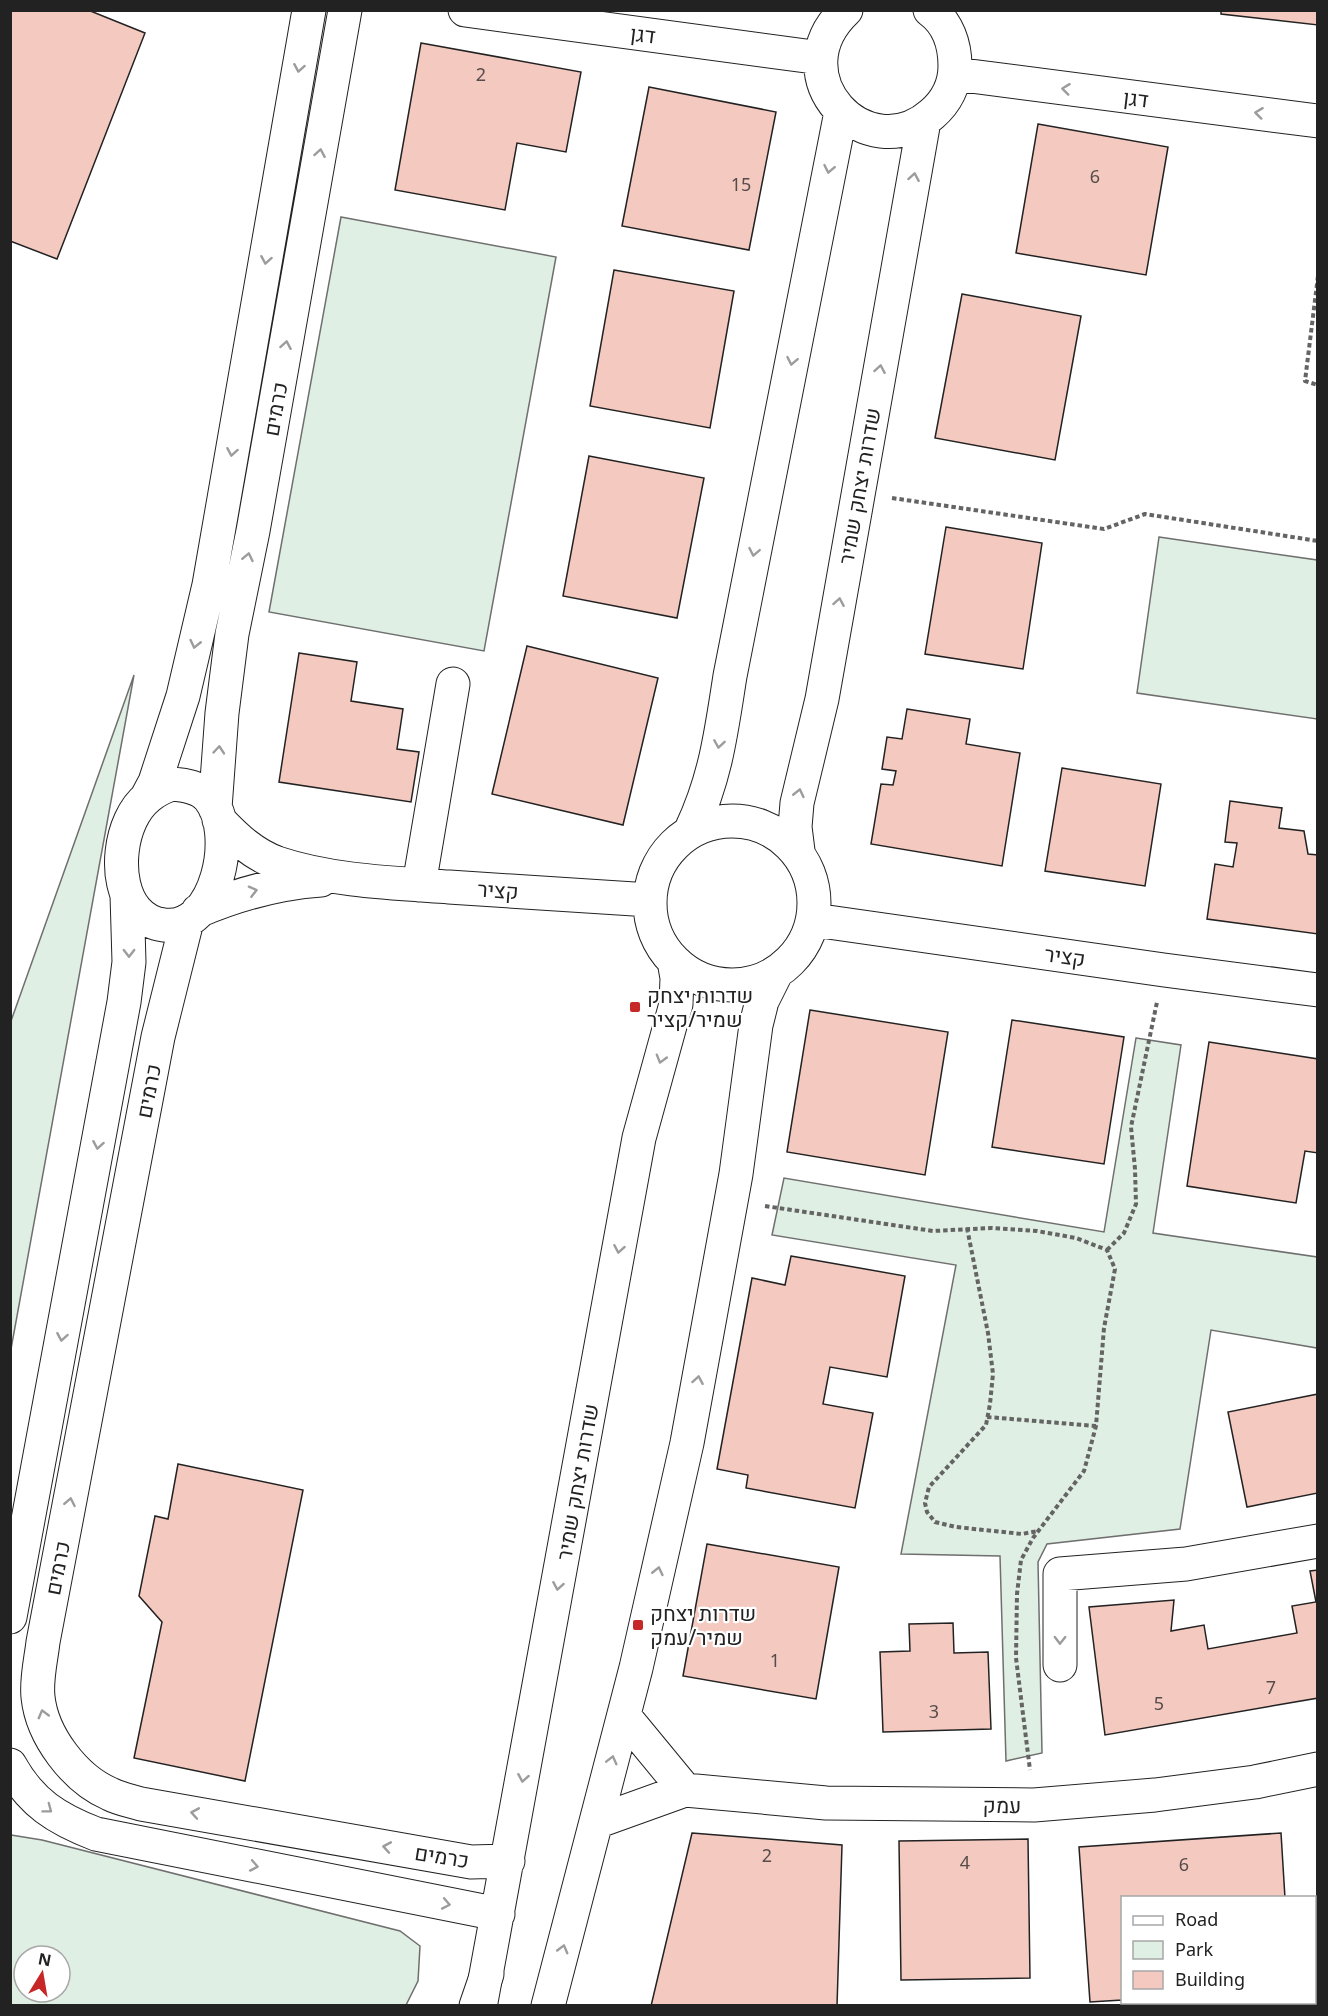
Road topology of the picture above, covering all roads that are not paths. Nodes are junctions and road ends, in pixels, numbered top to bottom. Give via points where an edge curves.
1 (309, 10) edge
2 (345, 10) edge
3 (465, 10) edge
4 (846, 10) edge
5 (934, 12) edge
6 (820, 58) junction
7 (955, 74) junction
8 (841, 112) junction
9 (924, 121) junction
10 (1317, 121) edge
11 (453, 684) dead end
12 (147, 797) junction
13 (217, 814) junction
14 (691, 830) junction
15 (798, 851) junction
16 (346, 878) junction
17 (419, 885) junction
18 (127, 895) junction
19 (649, 900) junction
20 (193, 916) junction
21 (814, 920) junction
22 (674, 961) junction
23 (776, 973) junction
24 (1317, 990) edge
25 (1317, 1541) edge
26 (1074, 1573) junction
27 (1076, 1608) dead end
28 (10, 1617) edge
29 (1060, 1665) dead end
30 (624, 1716) junction
31 (10, 1765) edge
32 (1317, 1769) edge
33 (685, 1790) junction
34 (596, 1822) junction
35 (508, 1861) junction
36 (498, 1914) junction
37 (478, 2006) edge
38 (548, 2006) edge

1 -> 12 street, כרמים via 209,585 183,696
13 -> 2 street, כרמים via 222,713 232,634 254,531
3 - 6 street, דגן
4 - 6 street via 825,39
5 - 7 street via 948,32 955,53
6 - 8 street via 824,87
7 - 9 street via 939,109
10 -> 7 street, דגן
8 - 9 street via 872,129 890,131
8 -> 14 street via 716,762
15 -> 9 street, שדרות יצחק שמיר via 797,803 822,699
11 - 17 street
12 - 13 street via 172,784 184,785 209,797
12 - 18 street via 133,816 123,844 121,869
13 - 16 street, קציר via 240,842 276,862
13 - 20 street via 223,844 218,873 212,890
14 - 15 street via 713,822 759,824
14 - 19 street via 669,848 655,873
15 - 21 street via 810,872
16 - 17 street, קציר
20 -> 16 street, קציר via 230,897 256,890 299,881
17 - 19 street, קציר
18 - 20 street via 135,909 152,922 179,925
18 -> 28 street, כרמים via 129,962 124,1002
19 - 22 street via 660,943
35 -> 20 street, כרמים via 471,1862 141,1804 109,1794 85,1778 64,1756 46,1727 38,1698 43,1642 158,1037
21 - 23 street via 806,941
21 - 24 street, קציר
22 - 23 street via 691,975 712,983 756,982
22 -> 35 street, שדרות יצחק שמיר via 676,1004 639,1138
30 -> 23 street via 687,1443 731,1201 756,1025 762,1001
25 - 26 street via 1186,1564
26 - 27 street
26 -> 29 street
30 - 33 street
34 -> 30 street
31 -> 36 street via 43,1806 67,1823 96,1834
32 - 33 street, עמק via 1255,1782 1155,1795 1034,1805 826,1803
33 - 34 street, עמק
38 -> 34 street
35 - 36 street, שדרות יצחק שמיר
36 - 37 street, שדרות יצחק שמיר

